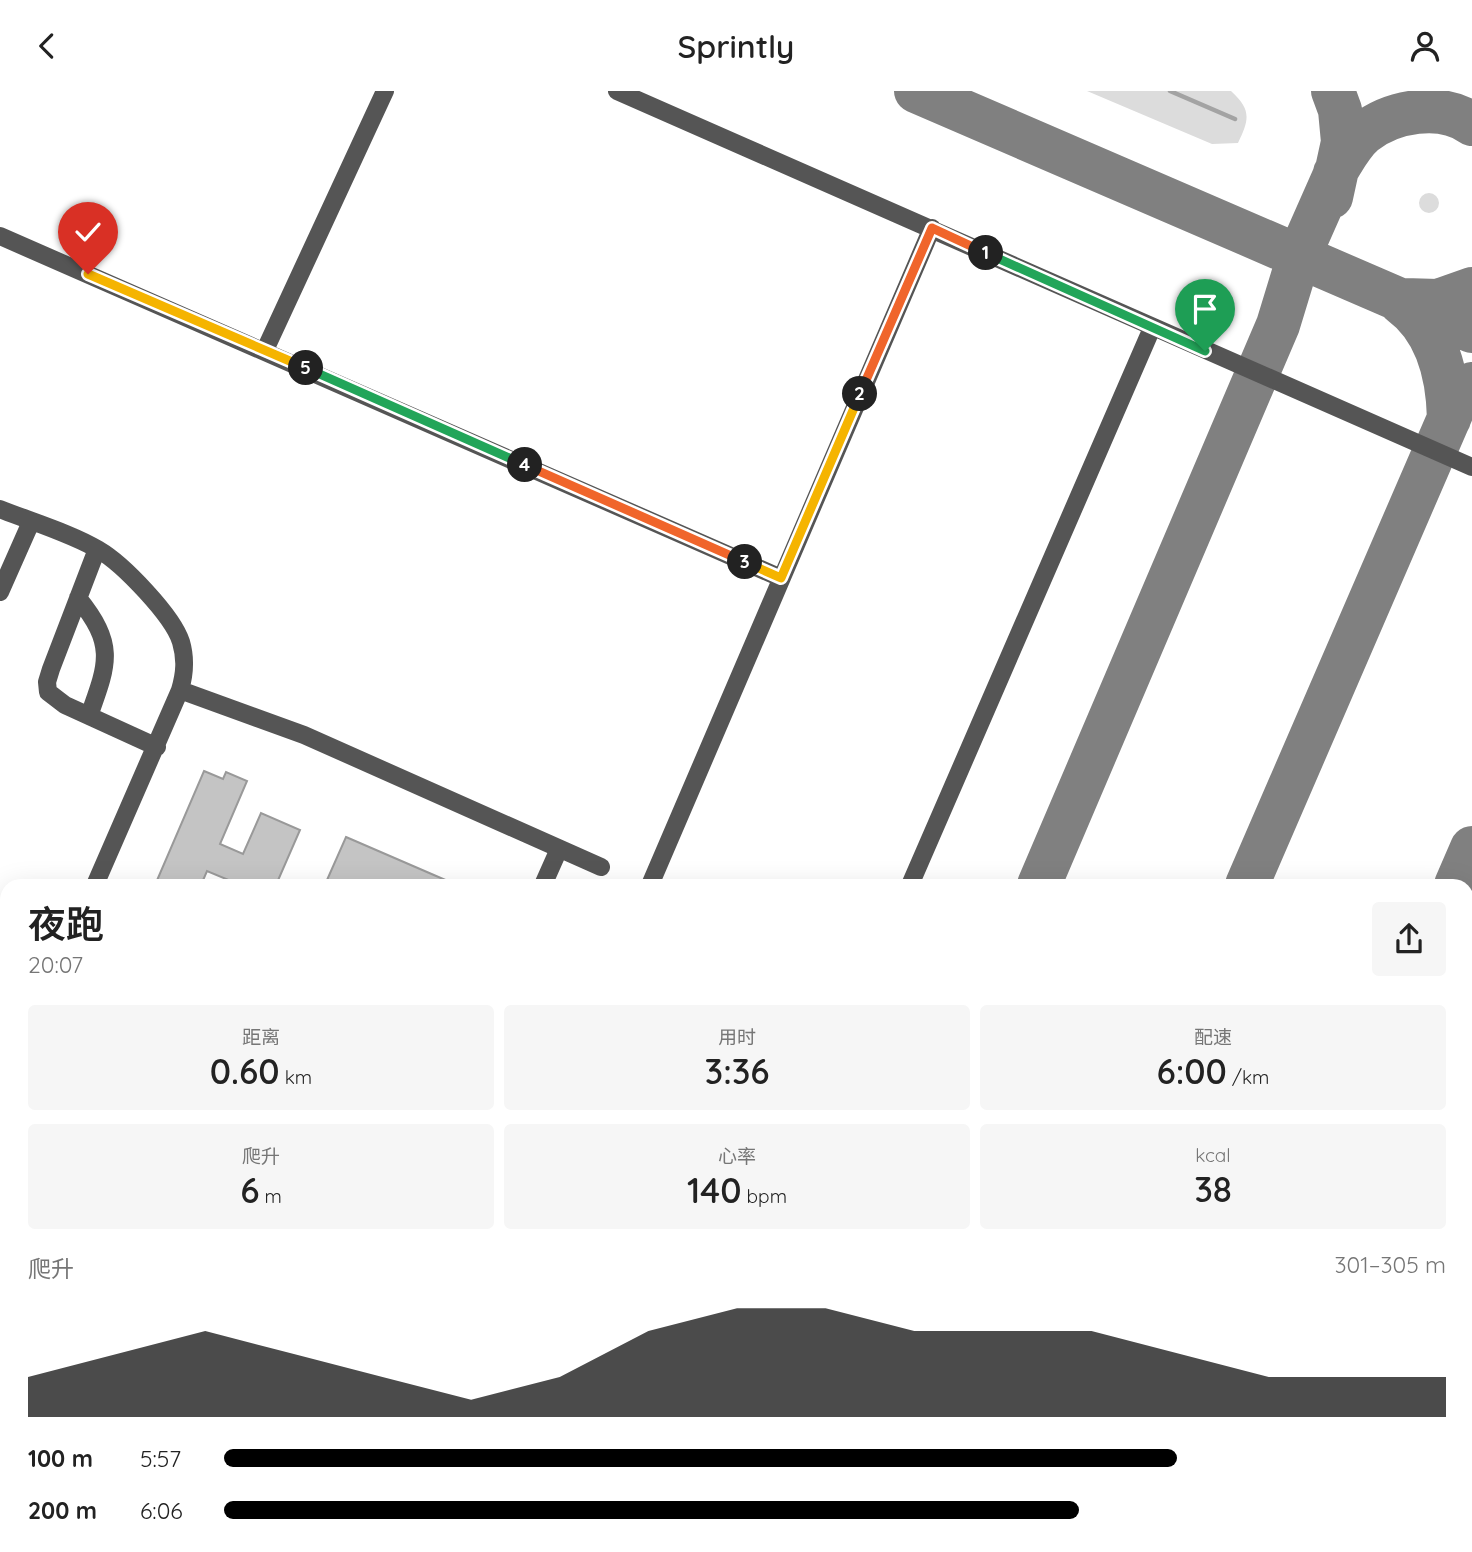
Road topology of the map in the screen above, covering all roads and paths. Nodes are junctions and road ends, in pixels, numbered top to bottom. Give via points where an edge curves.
1 (385, 91) edge
2 (617, 91) edge
3 (932, 228) junction
4 (0, 236) edge
5 (1152, 328) junction
6 (265, 350) junction
7 (1472, 467) edge
8 (0, 509) edge
9 (32, 522) junction
10 (97, 549) junction
11 (781, 578) junction
12 (0, 592) edge
13 (78, 598) junction
14 (180, 689) junction
15 (89, 716) junction
16 (157, 747) junction
17 (559, 849) junction
18 (601, 867) dead end
19 (98, 879) edge
20 (546, 879) edge
21 (653, 879) edge
22 (913, 879) edge

1 - 6 street
2 - 3 street
3 - 5 street
3 - 11 street
4 - 6 street
5 - 7 street
5 - 22 street
6 - 11 street
8 - 9 street
9 - 10 street
9 - 12 street
10 - 13 street
10 - 14 street via 148,594 180,639 185,660
11 - 21 street
13 - 15 street via 97,623 106,649
13 - 15 street via 47,682 54,699
14 - 16 street
14 - 17 street via 304,735
15 - 16 street
16 - 19 street
17 - 18 street
17 - 20 street

